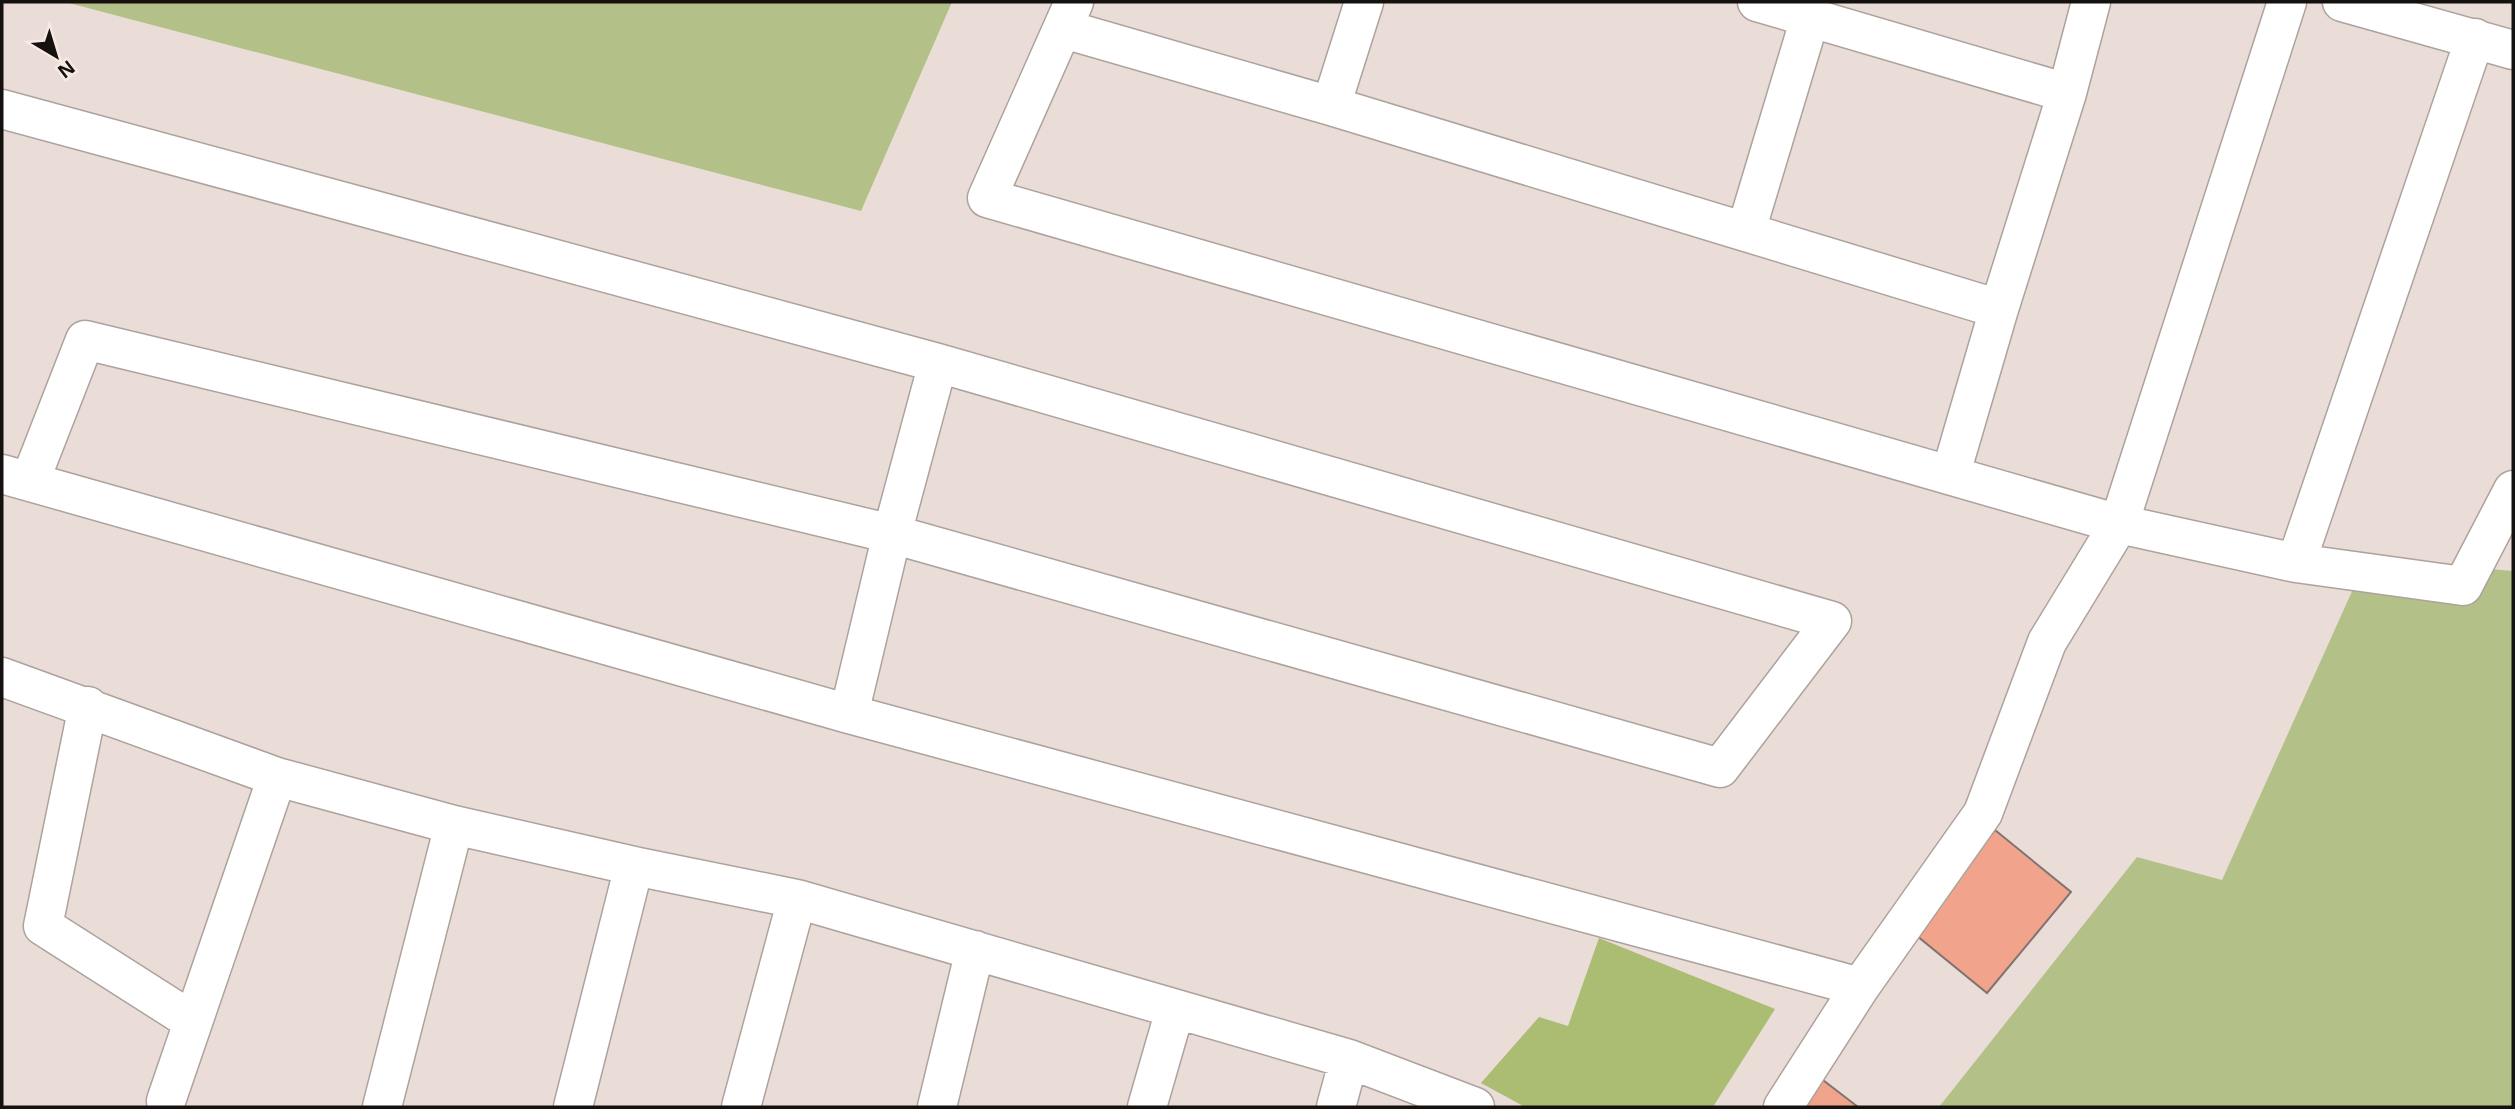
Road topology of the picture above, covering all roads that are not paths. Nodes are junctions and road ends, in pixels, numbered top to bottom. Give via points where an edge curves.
1 (1364, 2) edge
2 (1757, 2) edge
3 (2091, 2) edge
4 (2287, 2) edge
5 (2342, 2) edge
6 (1069, 16) edge
7 (1810, 18) junction
8 (2475, 38) junction
9 (2513, 50) edge
10 (2067, 93) junction
11 (1331, 106) junction
12 (2, 109) edge
13 (1746, 231) junction
14 (1999, 309) junction
15 (938, 363) junction
16 (1951, 473) junction
17 (16, 477) edge
18 (2513, 490) edge
19 (2119, 524) junction
20 (892, 534) junction
21 (2296, 563) junction
22 (2, 677) edge
23 (89, 706) junction
24 (849, 714) junction
25 (277, 777) junction
26 (454, 825) junction
27 (634, 866) junction
28 (797, 899) junction
29 (975, 950) junction
30 (1860, 987) junction
31 (1175, 1010) junction
32 (192, 1021) junction
33 (1349, 1059) junction
34 (166, 1101) dead end
35 (382, 1107) edge
36 (573, 1107) edge
37 (741, 1107) edge
38 (937, 1107) edge
39 (1147, 1107) edge
40 (1336, 1107) edge
41 (1475, 1107) edge
42 (1783, 1107) edge

1 - 11 street
2 - 7 street
3 - 10 street
4 - 19 street
5 - 8 street
6 - 11 street
6 - 16 street via 987,198
7 - 10 street
7 - 13 street
8 - 9 street
8 - 21 street
10 - 14 street
11 - 13 street
12 - 15 street
13 - 14 street
14 - 16 street
15 - 20 street
15 - 20 street via 1832,621 1720,768
16 - 19 street
17 - 20 street via 85,340
17 - 24 street
18 - 21 street via 2463,586
19 - 21 street
19 - 30 street via 2047,642 1983,813
20 - 24 street
22 - 23 street
23 - 25 street
23 - 32 street via 43,926
24 - 30 street
25 - 26 street
25 - 32 street
26 - 27 street
26 - 35 street
27 - 28 street
27 - 36 street
28 - 29 street
28 - 37 street
29 - 31 street
29 - 38 street
30 - 42 street
31 - 33 street
31 - 39 street
32 - 34 street
33 - 40 street
33 - 41 street

